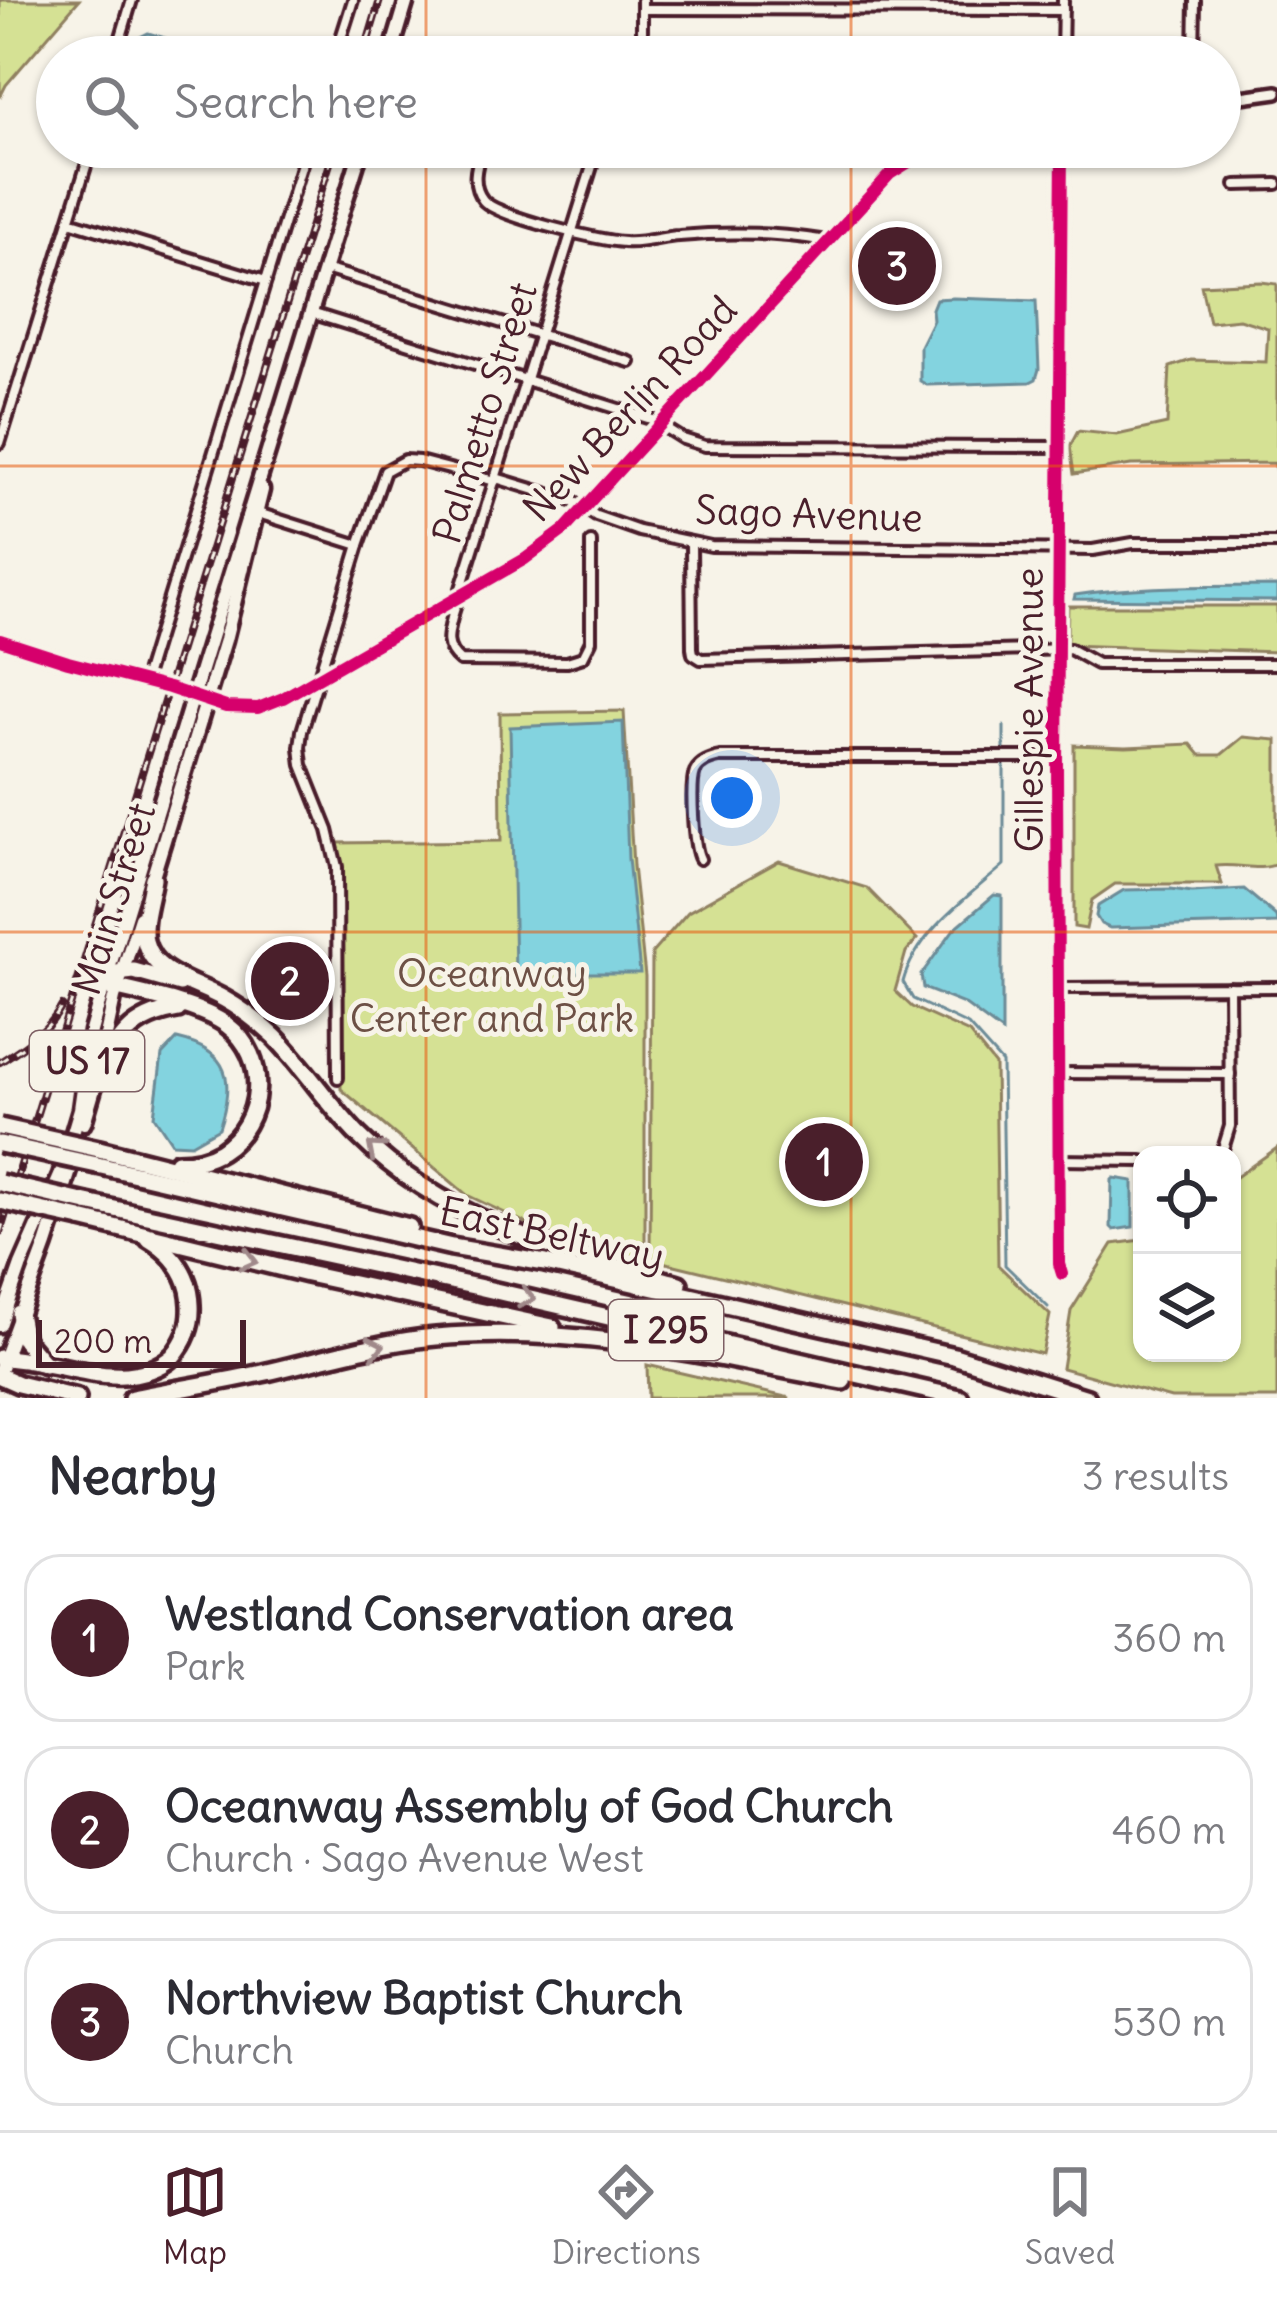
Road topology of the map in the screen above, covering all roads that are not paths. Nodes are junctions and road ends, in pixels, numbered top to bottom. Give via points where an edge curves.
1 (132, 0) edge
2 (353, 0) edge
3 (407, 0) edge
4 (1195, 0) edge
5 (642, 4) edge
6 (1063, 5) edge
7 (121, 36) edge
8 (342, 36) edge
9 (396, 36) edge
10 (642, 36) edge
11 (1062, 36) edge
12 (1194, 36) edge
13 (1277, 92) edge
14 (1241, 97) edge
15 (85, 168) edge
16 (301, 168) edge
17 (356, 168) edge
18 (477, 168) edge
19 (592, 168) edge
20 (897, 168) edge
21 (1062, 168) edge
22 (1277, 184) edge
23 (1236, 185) dead end
24 (69, 221) junction
25 (572, 232) junction
26 (827, 241) junction
27 (325, 269) junction
28 (266, 281) junction
29 (311, 313) junction
30 (540, 334) junction
31 (630, 362) dead end
32 (526, 380) junction
33 (663, 424) junction
34 (272, 442) junction
35 (0, 443) edge
36 (1060, 447) junction
37 (495, 480) junction
38 (586, 508) junction
39 (258, 513) junction
40 (591, 542) dead end
41 (1277, 543) edge
42 (691, 544) junction
43 (359, 545) junction
44 (1060, 548) junction
45 (461, 596) junction
46 (0, 640) edge
47 (1060, 649) junction
48 (1277, 664) edge
49 (320, 677) junction
50 (144, 680) junction
51 (200, 698) junction
52 (1058, 757) junction
53 (700, 859) dead end
54 (153, 878) junction
55 (113, 980) junction
56 (1229, 987) junction
57 (1277, 987) edge
58 (1058, 988) junction
59 (222, 998) junction
60 (186, 1007) junction
61 (1058, 1073) junction
62 (1230, 1074) junction
63 (338, 1078) dead end
64 (97, 1082) junction
65 (0, 1127) edge
66 (0, 1144) edge
67 (1224, 1146) edge
68 (98, 1157) junction
69 (1058, 1160) junction
70 (1133, 1161) edge
71 (162, 1163) junction
72 (0, 1184) edge
73 (0, 1202) edge
74 (84, 1211) junction
75 (135, 1232) junction
76 (545, 1263) junction
77 (1062, 1274) dead end
78 (19, 1313) junction
79 (0, 1325) edge
80 (655, 1346) junction
81 (955, 1356) junction
82 (1, 1365) edge
83 (47, 1367) junction
84 (262, 1373) junction
85 (77, 1398) edge
86 (132, 1398) edge
87 (181, 1398) edge
88 (934, 1398) edge
89 (960, 1398) edge
90 (1087, 1398) edge

1 - 7 street
2 - 8 street
3 - 9 main road
4 - 12 street
5 - 6 street
5 - 10 street
6 - 11 street
13 - 14 street
15 - 24 street
16 - 28 street
17 - 27 main road, Main Street / US 17
18 - 25 street via 486,204
19 - 25 street, Palmetto Street
20 - 26 street, New Berlin Road
21 - 36 street, Gillespie Avenue
22 - 23 street
24 - 28 street
24 - 35 street
25 - 26 street via 623,242
25 - 30 street, Palmetto Street
26 - 33 street, New Berlin Road
27 - 29 main road, Main Street / US 17
27 - 30 street
28 - 50 street
29 - 32 street
29 - 34 main road, Main Street / US 17
30 - 31 street
30 - 32 street, Palmetto Street
32 - 33 street
32 - 37 street, Palmetto Street
33 - 36 street via 705,446
33 - 38 street, New Berlin Road
34 - 39 main road, Main Street / US 17
34 - 51 main road, Main Street / US 17
36 - 44 street, Gillespie Avenue
37 - 38 street, Sago Avenue
37 - 43 street, Sago Avenue via 405,460 385,471
37 - 45 street, Palmetto Street
38 - 42 street, Sago Avenue
38 - 45 street, New Berlin Road via 547,543
39 - 43 street
39 - 51 main road, Main Street / US 17
40 - 45 street, Palmetto Street via 591,640 583,657 460,661 447,644
41 - 44 street, Sago Avenue
42 - 44 street, Sago Avenue
42 - 47 street via 692,648 701,659
43 - 49 street
44 - 47 street, Gillespie Avenue
45 - 49 street, New Berlin Road
46 - 50 street, New Berlin Road
47 - 48 street via 1097,664
47 - 52 street, Gillespie Avenue
49 - 51 street, New Berlin Road via 258,708
49 - 63 street via 300,747 337,867
50 - 51 street, New Berlin Road
51 - 54 main road, Main Street / US 17
51 - 55 main road, Main Street / US 17
52 - 53 street via 705,760 694,773
52 - 58 street, Gillespie Avenue
54 - 55 main road, Main Street / US 17
54 - 59 highway via 145,940 152,958
55 - 59 highway via 134,971
55 - 60 highway
55 - 64 main road, Main Street / US 17
55 - 79 main road, Main Street / US 17 via 92,1031 60,1176
56 - 57 street
56 - 58 street
56 - 62 street
58 - 61 street, Gillespie Avenue
81 -> 59 highway via 588,1259 472,1216 360,1137 274,1037
60 - 64 highway via 127,1030
60 - 71 highway via 241,1039 254,1062 257,1098 251,1118 222,1151
61 - 62 street
61 - 69 street, Gillespie Avenue
62 - 67 street
64 - 78 main road, Main Street / US 17
65 - 68 highway, bridge
66 - 68 highway, East Beltway / I 295, bridge
68 - 71 highway
68 - 76 highway, East Beltway / I 295
69 - 70 street
69 - 77 street, Gillespie Avenue
71 - 76 highway
72 - 74 highway, East Beltway / I 295, bridge
73 - 74 highway, bridge
74 - 75 highway
74 -> 89 highway, East Beltway / I 295 via 498,1292
75 -> 80 highway
75 - 83 highway via 166,1250 185,1277 192,1312 181,1347 156,1372 121,1383
76 - 81 highway, East Beltway / I 295
78 - 82 main road, Main Street / US 17
78 - 83 highway via 24,1340
84 -> 80 highway via 449,1336 546,1334
80 - 88 highway
81 - 90 highway, East Beltway / I 295
82 - 83 highway
82 - 85 highway via 18,1384
84 - 86 highway
84 - 87 highway

